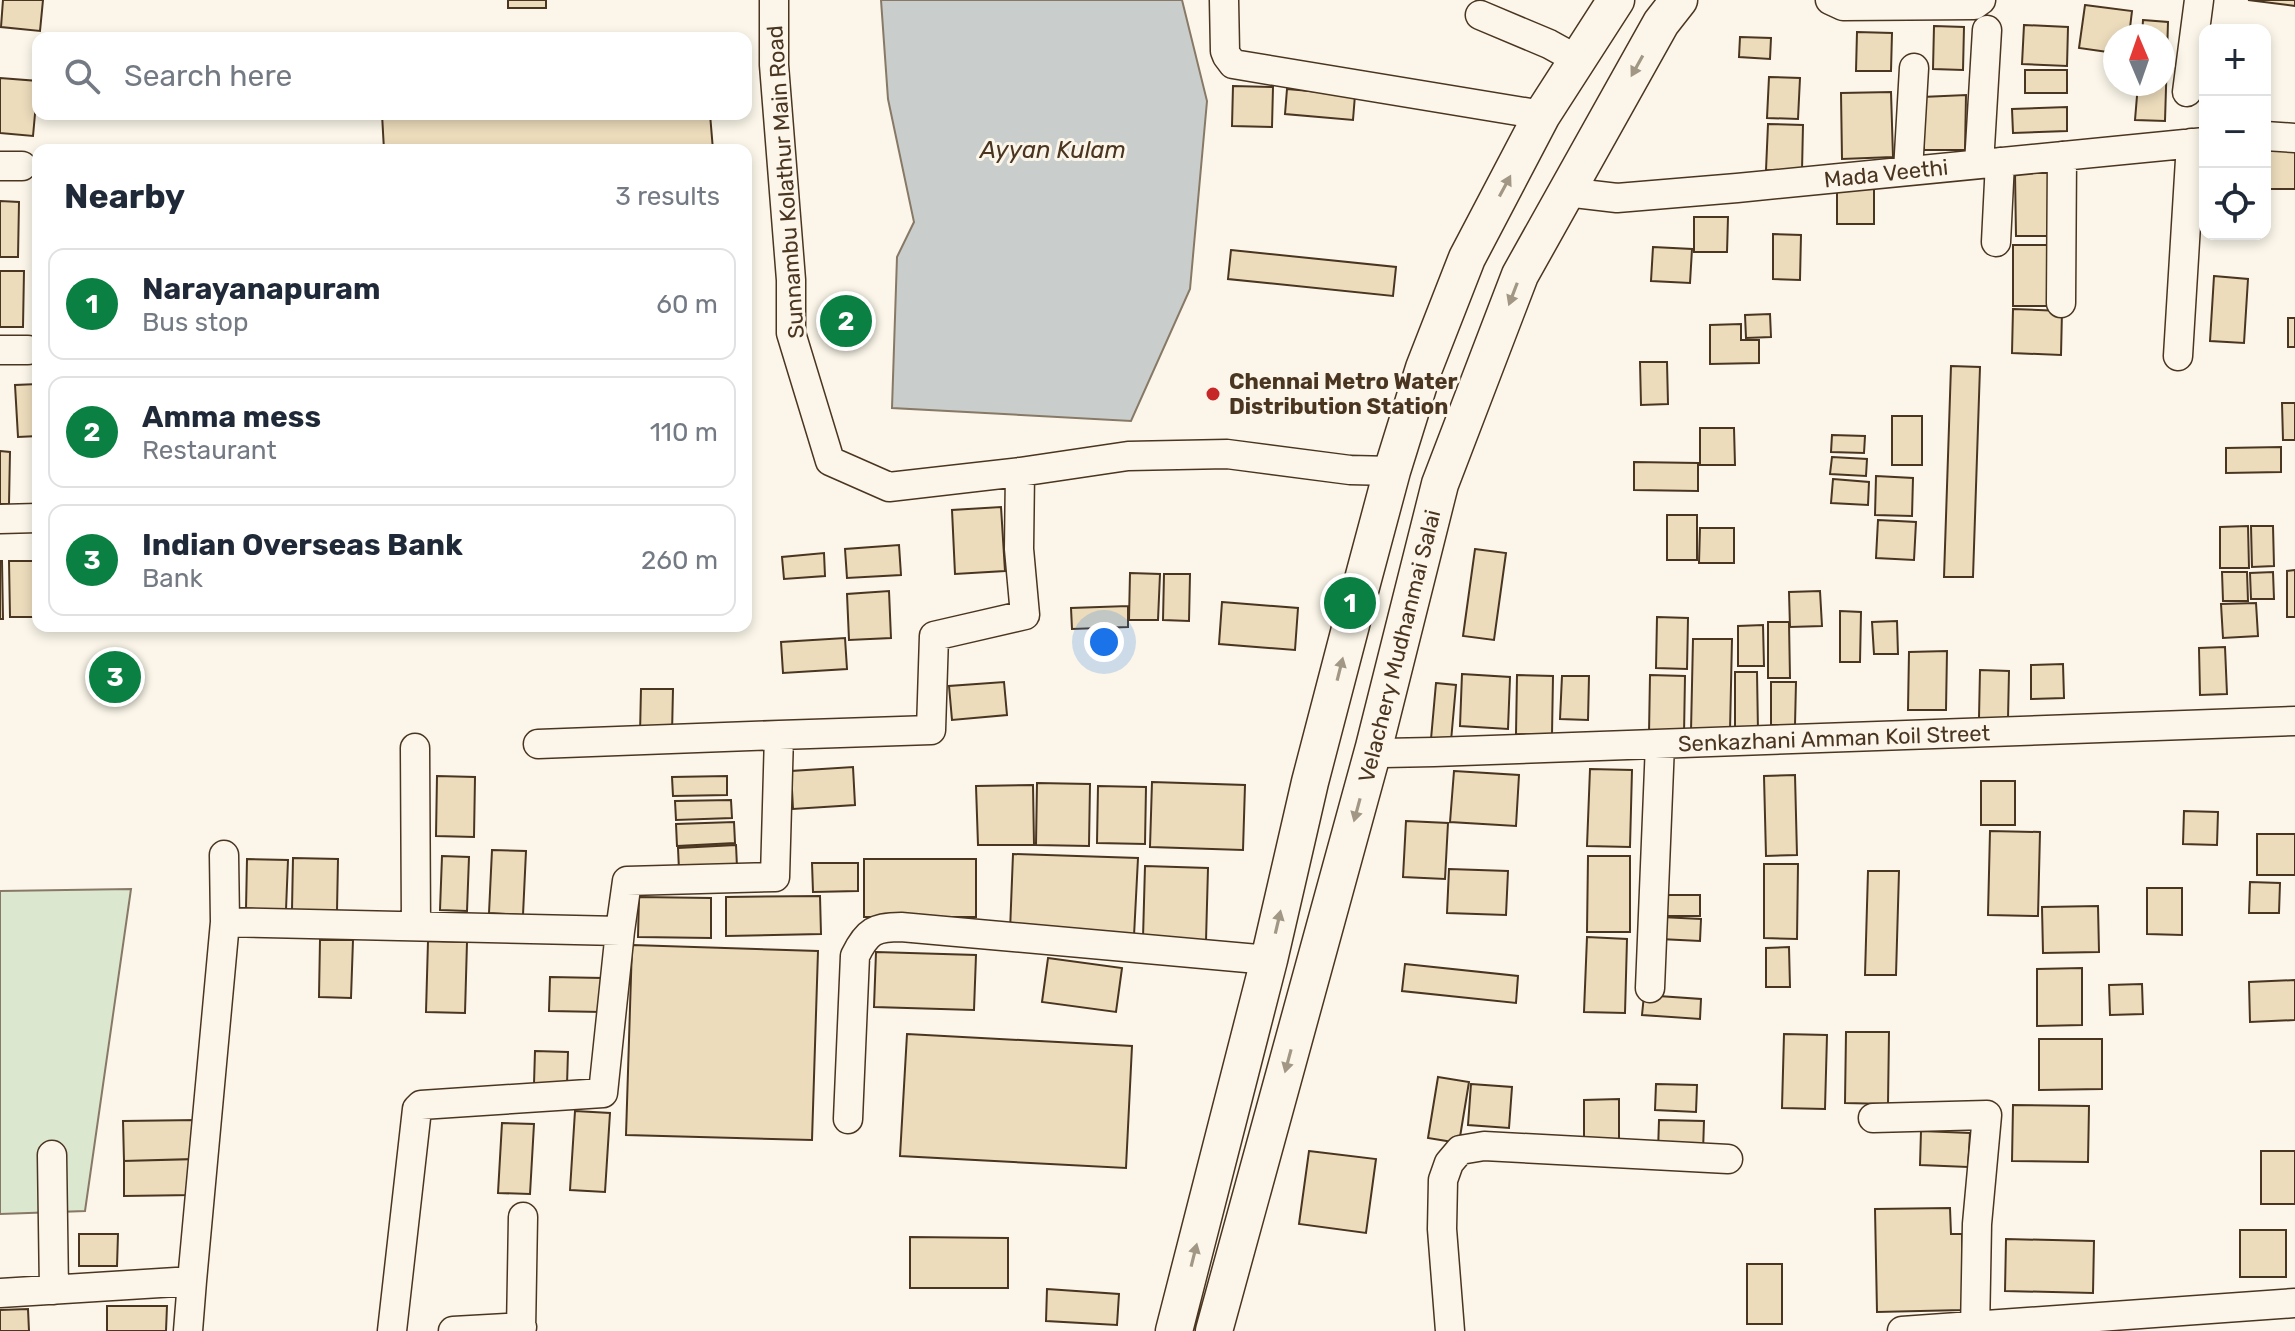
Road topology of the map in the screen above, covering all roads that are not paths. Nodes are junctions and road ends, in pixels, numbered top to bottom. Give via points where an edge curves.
1 (774, 0) edge
2 (1224, 0) edge
3 (1616, 0) edge
4 (1679, 0) edge
5 (1830, 0) edge
6 (1981, 0) edge
7 (2199, 0) edge
8 (1480, 15) dead end
9 (1987, 30) dead end
10 (1578, 60) junction
11 (1914, 68) dead end
12 (2187, 92) dead end
13 (1542, 115) junction
14 (2271, 136) edge
15 (2295, 138) edge
16 (2198, 143) edge
17 (2062, 156) junction
18 (1989, 163) junction
19 (1908, 171) junction
20 (1566, 192) junction
21 (1996, 242) dead end
22 (2061, 303) dead end
23 (0, 350) edge
24 (28, 350) dead end
25 (2178, 356) dead end
26 (1392, 471) junction
27 (1020, 472) junction
28 (32, 518) edge
29 (0, 519) edge
30 (2295, 721) edge
31 (779, 735) junction
32 (538, 744) dead end
33 (1660, 744) junction
34 (1374, 747) junction
35 (415, 748) dead end
36 (224, 855) dead end
37 (225, 922) junction
38 (416, 926) junction
39 (620, 931) junction
40 (1269, 960) junction
41 (1650, 988) dead end
42 (1873, 1118) dead end
43 (848, 1119) dead end
44 (52, 1155) dead end
45 (1728, 1159) dead end
46 (523, 1217) dead end
47 (192, 1281) junction
48 (54, 1290) junction
49 (0, 1293) edge
50 (2295, 1303) edge
51 (522, 1329) edge
52 (1975, 1329) edge
53 (188, 1331) edge
54 (392, 1331) edge
55 (453, 1331) edge
56 (1174, 1331) edge
57 (1214, 1331) edge
58 (1450, 1331) edge
59 (1902, 1331) edge

1 - 27 street, Sunnambu Kolathur Main Road via 791,333 830,461 889,487
2 - 13 street via 1225,51 1233,64
3 - 10 main road
4 -> 20 main road, Velachery Mudhanmai Salai
5 - 6 street via 1843,6 1974,5
7 - 12 street
8 - 10 street
9 - 18 street
10 - 13 main road
11 - 19 street
26 -> 13 main road via 1424,368 1467,258
14 - 15 street
16 - 17 street, Mada Veethi
16 - 25 street
17 - 18 street, Mada Veethi
17 - 22 street
18 - 19 street, Mada Veethi
18 - 21 street
19 - 20 street, Mada Veethi via 1617,198
20 -> 34 main road, Velachery Mudhanmai Salai via 1520,275 1440,484
23 - 24 street
26 - 27 street, Sunnambu Kolathur Main Road via 1227,454 1128,456
40 -> 26 main road
27 - 31 street via 1025,615 934,636 931,730
28 - 29 street
30 - 33 street, Senkazhani Amman Koil Street
31 - 32 street
31 - 39 street via 775,877 627,881
33 - 34 street, Senkazhani Amman Koil Street via 1383,753
33 - 41 street
34 -> 57 main road, Velachery Mudhanmai Salai
35 - 38 street
36 - 37 street
37 - 38 street
37 - 47 street
38 - 39 street
39 - 54 street via 603,1093 417,1109
40 - 43 street via 879,927 862,941 855,956
56 -> 40 main road
42 - 52 street via 1987,1115
44 - 48 street
45 - 58 street via 1484,1146 1460,1150 1443,1180
46 - 51 street
47 - 48 street
47 - 53 street
48 - 49 street
50 - 52 street
51 - 55 street
52 - 59 street

